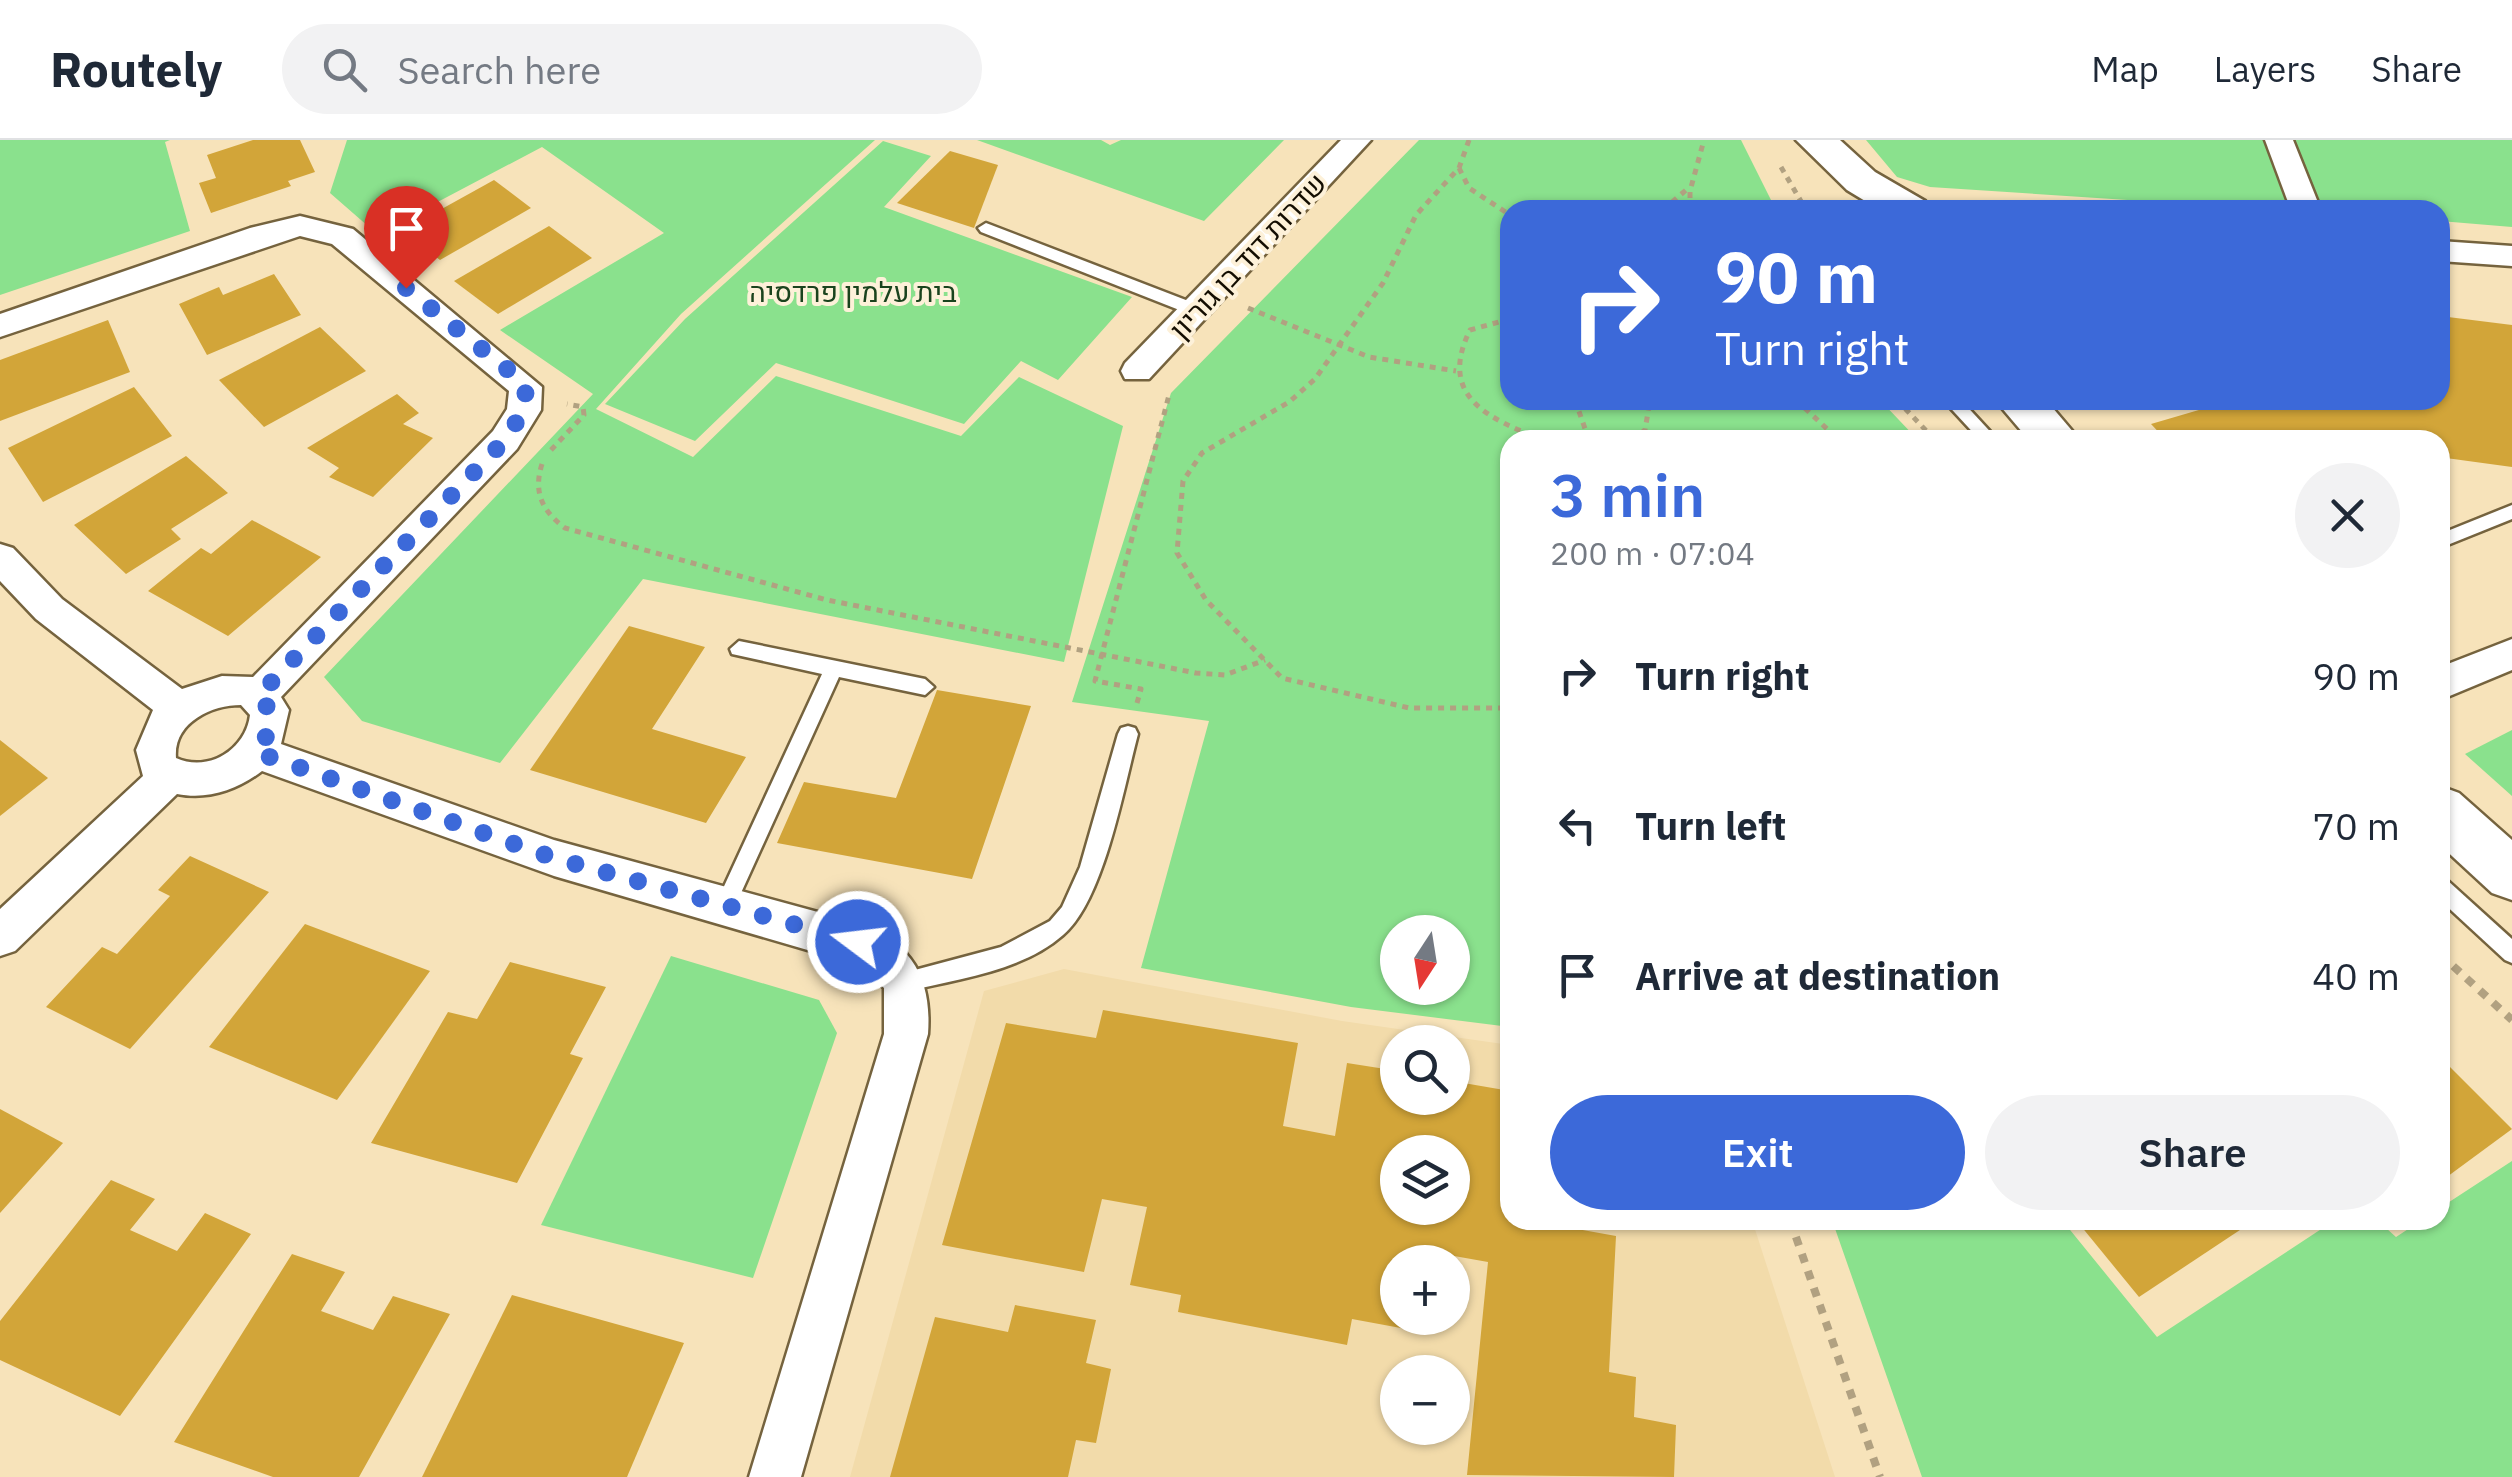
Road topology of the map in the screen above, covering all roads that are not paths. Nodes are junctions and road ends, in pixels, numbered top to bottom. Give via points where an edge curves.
1 (1357, 140) edge
2 (1816, 140) edge
3 (2278, 140) edge
4 (1790, 147) edge
5 (1834, 200) edge
6 (1892, 200) edge
7 (2302, 200) edge
8 (986, 228) dead end
9 (2450, 252) edge
10 (2512, 256) edge
11 (1207, 302) junction
12 (0, 326) edge
13 (1136, 371) road end
14 (1961, 410) edge
15 (1980, 430) edge
16 (2512, 512) edge
17 (2450, 537) edge
18 (0, 558) edge
19 (739, 649) dead end
20 (2512, 654) edge
21 (834, 668) junction
22 (2450, 680) edge
23 (925, 687) dead end
24 (258, 696) junction
25 (180, 708) junction
26 (1128, 734) road end
27 (256, 752) junction
28 (169, 776) junction
29 (2450, 819) edge
30 (2512, 874) edge
31 (2450, 897) edge
32 (724, 908) junction
33 (0, 937) edge
34 (2512, 953) edge
35 (904, 982) junction
36 (775, 1477) edge

1 - 11 street, שדרות דוד בן גוריון
2 - 6 street
3 - 7 street
4 - 5 street
8 - 11 lane
9 - 10 street
11 - 13 street, שדרות דוד בן גוריון
12 - 24 street via 300,226 342,236 526,387 524,410 505,440
14 - 15 lane
16 - 17 lane
18 - 25 street via 49,609
19 - 21 lane
20 - 22 street
21 - 23 lane
21 - 32 lane
24 - 25 street via 218,691
24 - 27 street via 271,723
25 - 28 street via 156,738 158,766
26 - 35 lane via 1080,897 1058,927 1010,954
27 - 28 street via 204,780
27 - 32 street via 554,858
28 - 33 street
29 - 30 street
31 - 34 lane
32 - 35 street via 858,942 892,961
35 - 36 street via 910,992 906,1034

